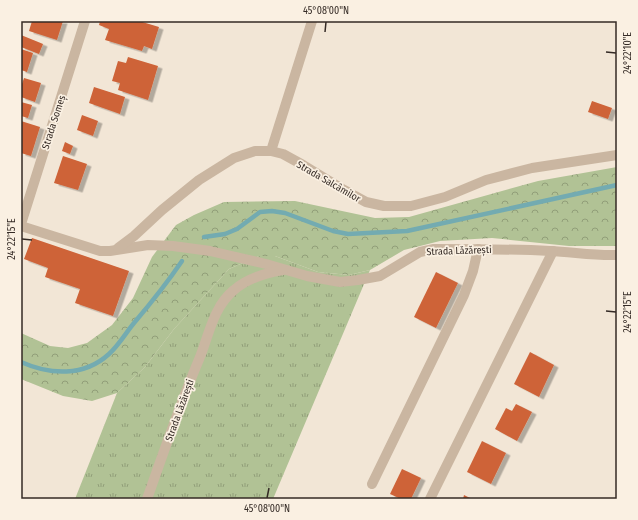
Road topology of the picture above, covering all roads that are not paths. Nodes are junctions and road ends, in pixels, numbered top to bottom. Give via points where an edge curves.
1 (85, 21) edge
2 (312, 21) edge
3 (271, 151) junction
4 (617, 155) edge
5 (21, 225) edge
6 (116, 249) junction
7 (478, 249) junction
8 (553, 251) junction
9 (617, 255) edge
10 (286, 269) junction
11 (372, 484) dead end
12 (147, 499) edge
13 (430, 499) edge

1 - 5 street, Strada Someș
2 - 3 street
3 - 4 street, Strada Salcâmilor via 283,154 366,202 384,206 411,206 446,197 486,180 532,168
3 - 6 street, Strada Salcâmilor via 255,151 234,158 199,180
5 - 6 street, Strada Lăzărești via 100,250
6 - 10 street, Strada Lăzărești via 148,245 173,246 210,251
7 - 8 street, Strada Lăzărești
7 - 10 street, Strada Lăzărești via 434,249 420,252 380,276 340,282
7 - 11 street via 464,295
8 - 9 street, Strada Lăzărești via 600,256
8 - 13 street
10 - 12 street, Strada Lăzărești via 248,280 233,290 220,305 187,386

